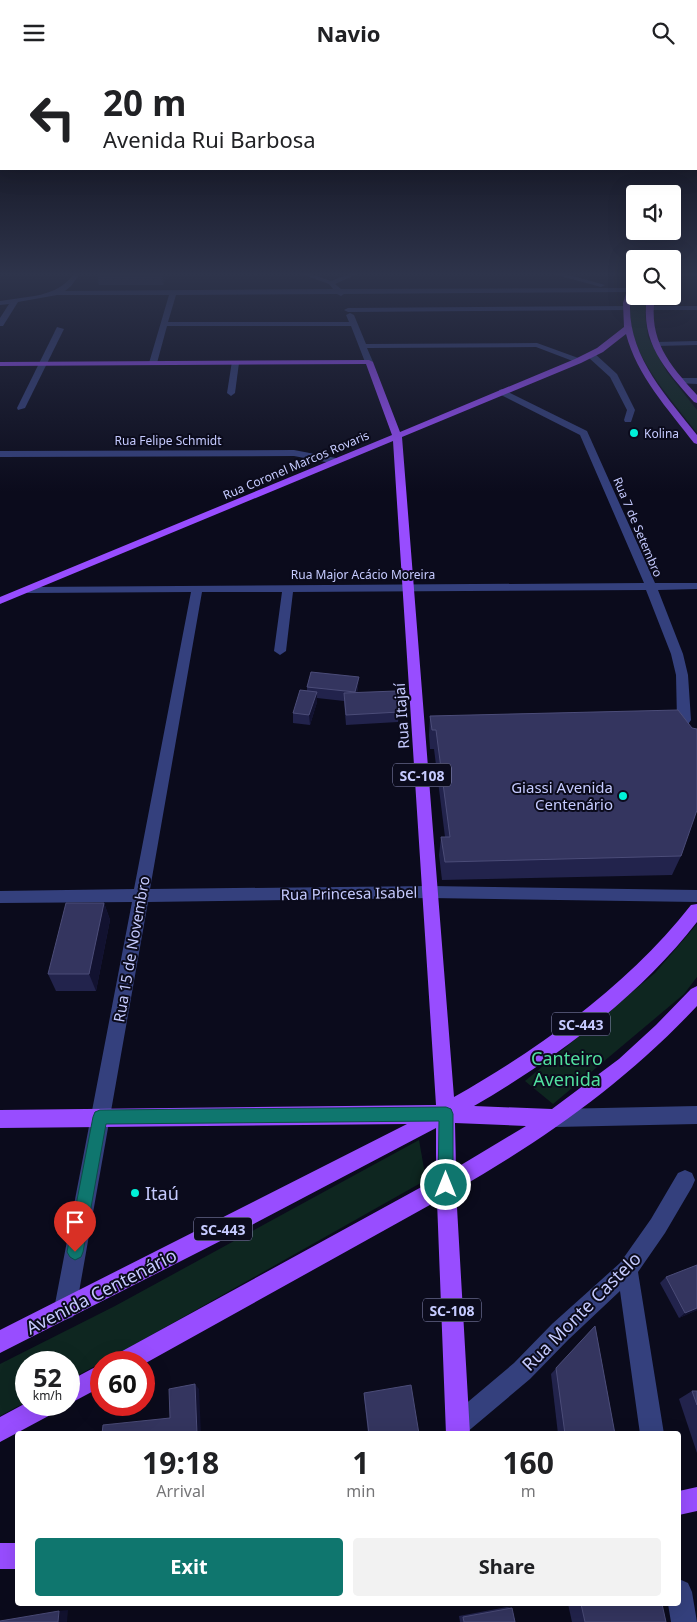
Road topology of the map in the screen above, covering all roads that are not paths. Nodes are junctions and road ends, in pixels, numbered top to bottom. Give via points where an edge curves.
1 (362, 346) edge
2 (51, 347) edge
3 (158, 347) edge
4 (541, 347) edge
5 (604, 347) edge
6 (658, 347) edge
7 (635, 349) joint
8 (600, 350) junction
9 (591, 355) junction
10 (578, 361) junction
11 (369, 362) junction
12 (0, 363) edge
13 (43, 363) junction
14 (153, 363) junction
15 (235, 363) junction
16 (681, 381) junction
17 (697, 381) edge
18 (502, 392) junction
19 (231, 393) dead end
20 (697, 400) edge
21 (21, 408) dead end
22 (628, 420) dead end
23 (398, 436) junction
24 (697, 441) edge
25 (0, 453) edge
26 (336, 461) junction
27 (697, 586) edge
28 (651, 587) junction
29 (288, 588) junction
30 (408, 588) junction
31 (28, 589) junction
32 (197, 589) junction
33 (0, 601) edge
34 (280, 651) dead end
35 (685, 720) edge
36 (430, 892) junction
37 (141, 895) junction
38 (697, 896) edge
39 (0, 897) edge
40 (697, 910) edge
41 (697, 994) edge
42 (446, 1114) junction
43 (697, 1115) edge
44 (100, 1117) junction
45 (555, 1118) junction
46 (0, 1119) edge
47 (685, 1179) dead end
48 (446, 1185) junction
49 (627, 1270) junction
50 (65, 1309) junction
51 (0, 1342) edge
52 (146, 1351) edge
53 (26, 1416) edge
54 (458, 1429) edge
55 (0, 1430) edge
56 (652, 1431) edge
57 (697, 1499) edge
58 (681, 1503) edge
59 (0, 1555) edge
60 (15, 1556) edge
61 (681, 1604) edge
62 (684, 1622) edge

1 - 11 street
2 - 13 street
3 - 14 street
4 - 10 street
5 - 8 main road, Rua Coronel Marcos Rovaris
6 - 16 main road
7 - 8 main road, Rua Coronel Marcos Rovaris
7 - 24 main road via 644,367
8 - 9 main road, Rua Coronel Marcos Rovaris
9 - 10 main road, Rua Coronel Marcos Rovaris
9 - 22 street via 614,376 631,410
10 - 18 main road, Rua Coronel Marcos Rovaris
11 - 15 main road
11 - 23 main road, SC-108
12 - 13 main road
13 - 14 main road
13 - 21 street
14 - 15 main road
15 - 19 street
16 - 17 street
16 - 20 main road
18 - 23 main road, Rua Coronel Marcos Rovaris
18 - 28 street, Rua 7 de Setembro via 584,433
23 - 26 main road, Rua Coronel Marcos Rovaris
23 - 30 main road, Rua Itajaí / SC-108
25 - 26 street, Rua Felipe Schmidt via 294,453
26 - 31 main road, Rua Coronel Marcos Rovaris
27 - 28 street, Rua Major Acácio Moreira
28 - 30 street, Rua Major Acácio Moreira
28 - 35 street, Rua 7 de Setembro via 677,655 682,675
29 - 30 street, Rua Major Acácio Moreira
29 - 32 street, Rua Major Acácio Moreira
29 - 34 street
30 - 36 main road, Rua Itajaí / SC-108 via 423,727
31 - 32 street, Rua Major Acácio Moreira
31 - 33 main road, Rua Coronel Marcos Rovaris
32 - 37 street, Rua 15 de Novembro
36 - 37 street, Rua Princesa Isabel
36 - 38 street, Rua Princesa Isabel
36 - 42 main road, Rua Itajaí / SC-108
37 - 39 street, Rua Princesa Isabel
37 - 44 street, Rua 15 de Novembro
40 - 42 main road, Avenida Centenário / SC-443 via 649,964 596,1012 502,1081
41 - 45 main road via 658,1035
42 - 44 main road
42 - 45 main road
42 - 48 main road, Rua Itajaí
42 - 50 main road, Avenida Centenário / SC-443
43 - 45 street
44 - 46 main road
44 - 50 street, Rua 15 de Novembro
45 - 48 main road
47 - 49 street, Rua Monte Castelo
48 - 52 main road
48 - 54 main road, SC-108
49 - 54 street, Rua Monte Castelo
49 - 56 street
50 - 51 main road, Avenida Centenário / SC-443
53 - 55 main road
57 - 58 main road
59 - 60 main road
61 - 62 street

